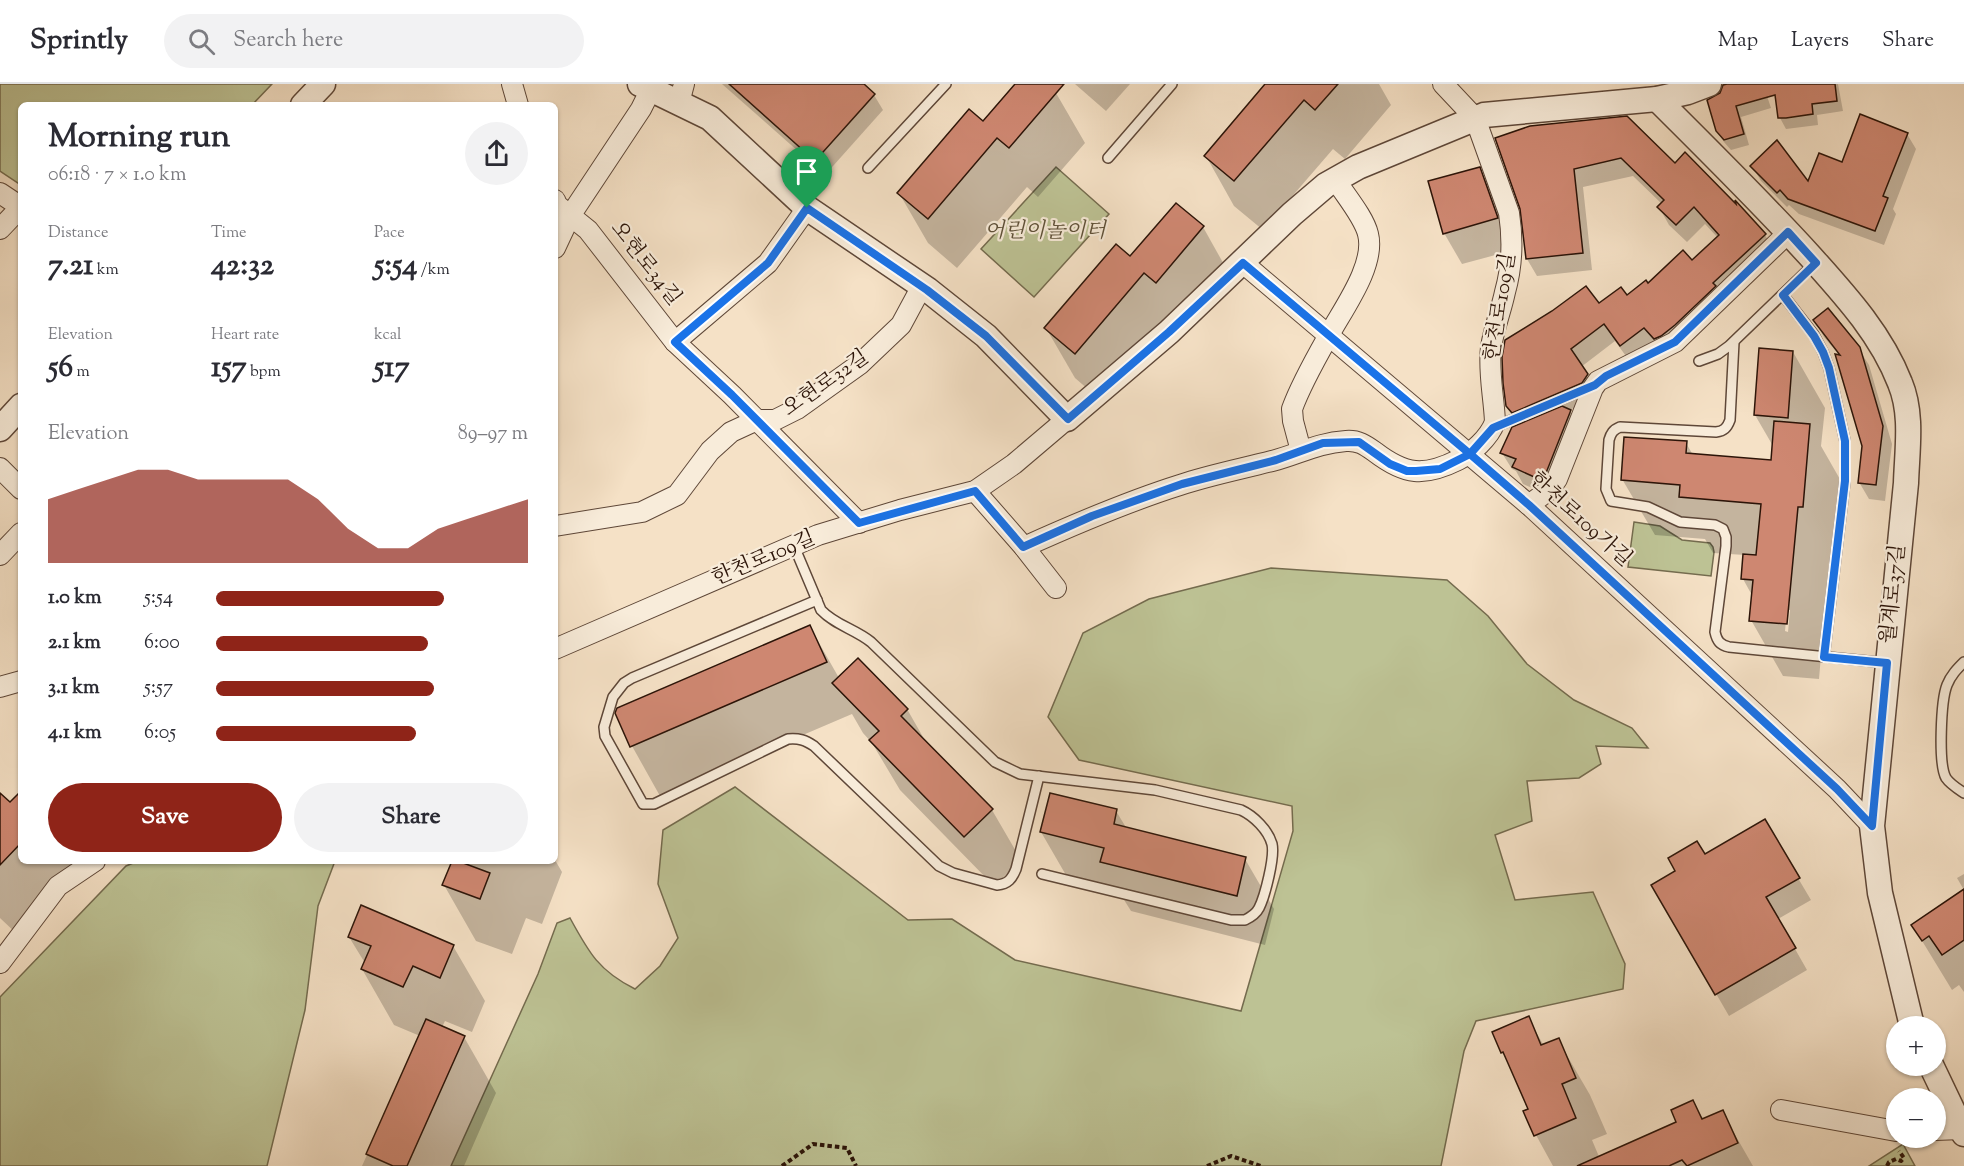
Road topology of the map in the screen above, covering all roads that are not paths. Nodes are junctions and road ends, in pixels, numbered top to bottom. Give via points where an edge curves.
1 (323, 84) edge
2 (512, 84) edge
3 (946, 84) edge
4 (1172, 84) edge
5 (1443, 84) edge
6 (1709, 84) edge
7 (646, 86) edge
8 (682, 93) edge
9 (1657, 99) junction
10 (306, 102) edge
11 (517, 102) edge
12 (1475, 118) junction
13 (1108, 158) dead end
14 (868, 168) dead end
15 (1335, 179) junction
16 (0, 193) edge
17 (18, 205) edge
18 (558, 206) edge
19 (807, 208) junction
20 (18, 210) edge
21 (570, 216) junction
22 (0, 229) edge
23 (1788, 232) junction
24 (558, 242) edge
25 (1243, 263) junction
26 (1816, 263) junction
27 (922, 286) junction
28 (1783, 295) junction
29 (1329, 335) junction
30 (675, 342) junction
31 (1734, 342) junction
32 (1699, 361) dead end
33 (1595, 385) junction
34 (18, 409) edge
35 (1068, 419) junction
36 (757, 420) junction
37 (1493, 428) junction
38 (0, 429) edge
39 (1301, 451) junction
40 (1470, 454) junction
41 (0, 468) edge
42 (18, 486) edge
43 (975, 491) junction
44 (1529, 505) junction
45 (859, 523) junction
46 (558, 526) edge
47 (18, 535) edge
48 (794, 546) junction
49 (1023, 547) junction
50 (0, 555) edge
51 (1056, 588) dead end
52 (817, 600) junction
53 (558, 647) edge
54 (1824, 657) junction
55 (1964, 662) edge
56 (1887, 663) junction
57 (18, 682) edge
58 (0, 687) edge
59 (1039, 776) junction
60 (1964, 793) edge
61 (1872, 826) junction
62 (90, 864) edge
63 (1042, 874) dead end
64 (0, 963) edge
65 (1910, 1016) edge
66 (1936, 1076) edge
67 (1781, 1110) dead end
68 (1946, 1130) edge
69 (1963, 1131) edge
70 (1886, 1137) edge

1 - 10 street
2 - 11 street
3 - 14 lane
4 - 13 lane
5 - 12 street
6 - 9 street, 한천로109길
7 - 8 street
7 - 21 street via 641,109
8 - 19 street
9 - 12 street, 한천로109길
9 - 23 street, 월계로37길
12 - 15 street, 한천로109길
12 - 37 street, 한천로109길 via 1511,226 1510,266 1491,348
15 - 25 street, 한천로109길 via 1292,214
15 - 29 street via 1365,225 1369,250 1356,290
16 - 17 street
18 - 21 street, 오현로34길
19 - 27 street
19 - 30 street via 768,263
20 - 22 street
21 - 24 street
21 - 30 street, 오현로34길 via 588,230
23 - 26 street, 월계로37길
23 - 33 street via 1675,342
25 - 29 street, 한천로109가길
25 - 35 street, 한천로109길
26 - 28 lane
26 - 56 street, 월계로37길 via 1878,338 1901,384 1906,405 1906,483
27 - 35 street via 986,336
27 - 36 street, 오현로32길 via 901,325 860,364 797,410 775,420
28 - 31 lane
28 - 54 lane via 1823,352 1845,441 1845,481
29 - 39 street via 1292,409
29 - 40 street, 한천로109가길
30 - 36 street, 오현로34길
31 - 32 lane
31 - 54 lane via 1727,427 1716,432 1615,429 1609,440 1606,489 1611,501 1617,504 1648,507 1680,522 1723,529 1726,546 1715,632 1722,645
33 - 37 lane
33 - 44 street via 1557,479
34 - 38 street
35 - 43 street, 한천로109길
36 - 45 street, 오현로34길
36 - 46 street, 오현로32길 via 731,432 710,451 677,495 642,512
37 - 40 street
39 - 40 street via 1323,443 1359,442 1407,471 1440,469
39 - 49 street via 1182,484 1092,516
40 - 44 street, 한천로109가길
41 - 42 street
43 - 45 street, 한천로109길
43 - 49 street
44 - 61 street, 한천로109가길 via 1837,789
45 - 48 street, 한천로109길
47 - 50 street
48 - 52 lane
48 - 53 street, 한천로109길
49 - 51 street
52 - 59 lane via 828,617 871,642 995,762 1020,774
52 - 59 lane via 624,683 605,718 605,736 643,804 654,804 797,738 814,746 939,866 998,885 1009,881 1016,869
54 - 56 lane
55 - 60 lane via 1949,681 1942,708 1942,766 1946,777
56 - 61 street, 월계로37길
57 - 58 street
59 - 63 lane via 1155,790 1241,810 1259,823 1273,849 1262,900 1258,910 1245,920 1231,920
61 - 65 street, 월계로37길 via 1880,893
62 - 64 street via 57,886
66 - 69 street
67 - 70 street
68 - 69 street

